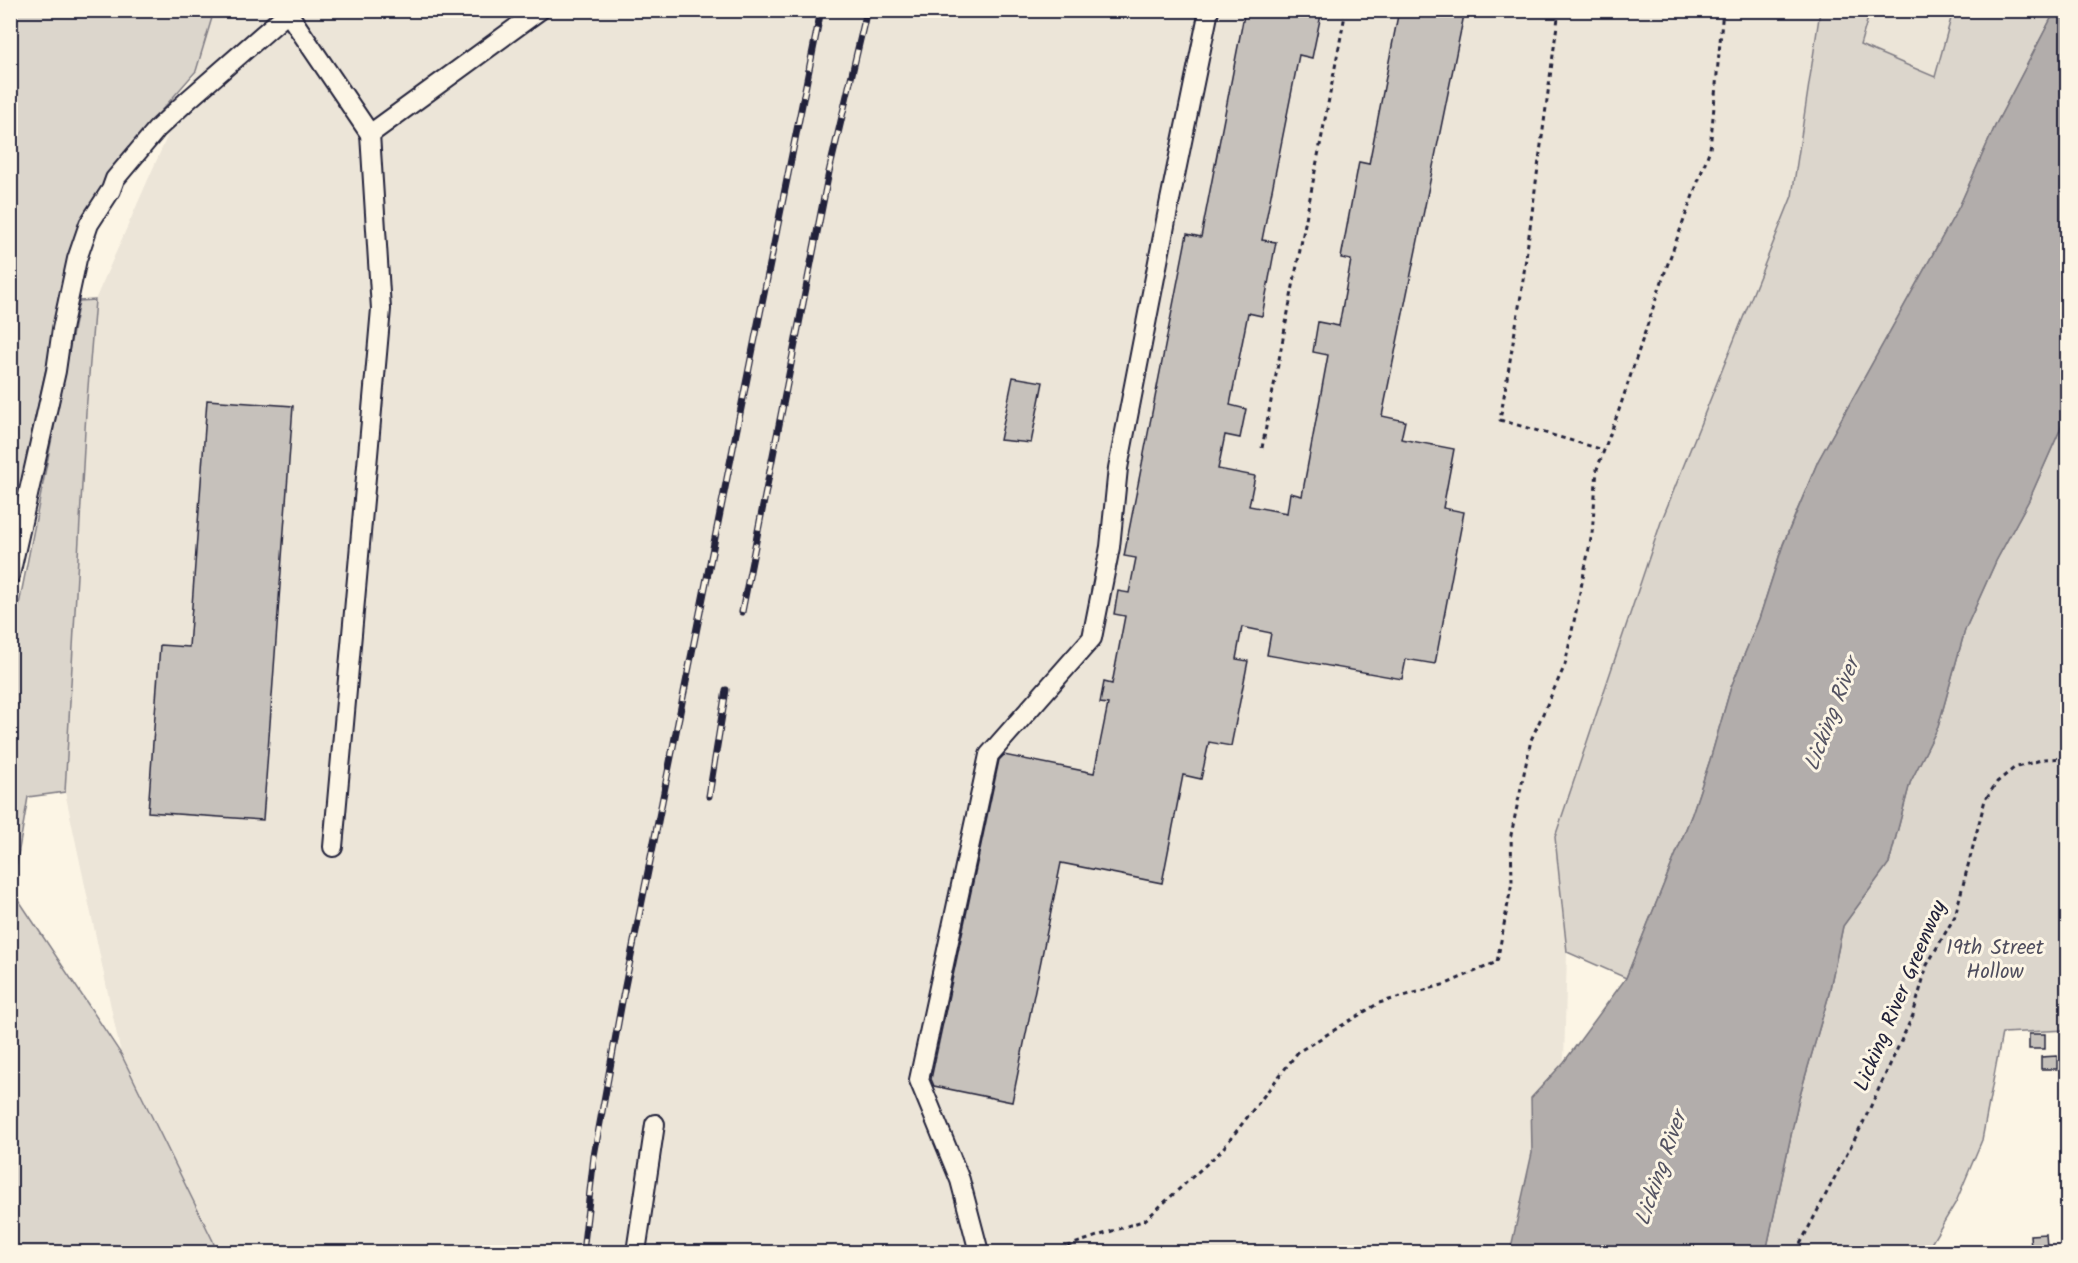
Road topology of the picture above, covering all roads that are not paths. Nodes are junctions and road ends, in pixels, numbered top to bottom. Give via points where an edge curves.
1 (540, 10) edge
2 (1209, 10) edge
3 (289, 12) edge
4 (370, 135) junction
5 (10, 575) edge
6 (333, 848) dead end
7 (655, 1124) dead end
8 (636, 1252) edge
9 (979, 1252) edge

1 - 4 street
2 - 9 street via 1118,468 1110,547 1092,638 989,755 919,1080 960,1180
3 - 4 street
3 - 5 street via 157,129 115,179 89,224 77,259
4 - 6 street via 381,309
7 - 8 street

